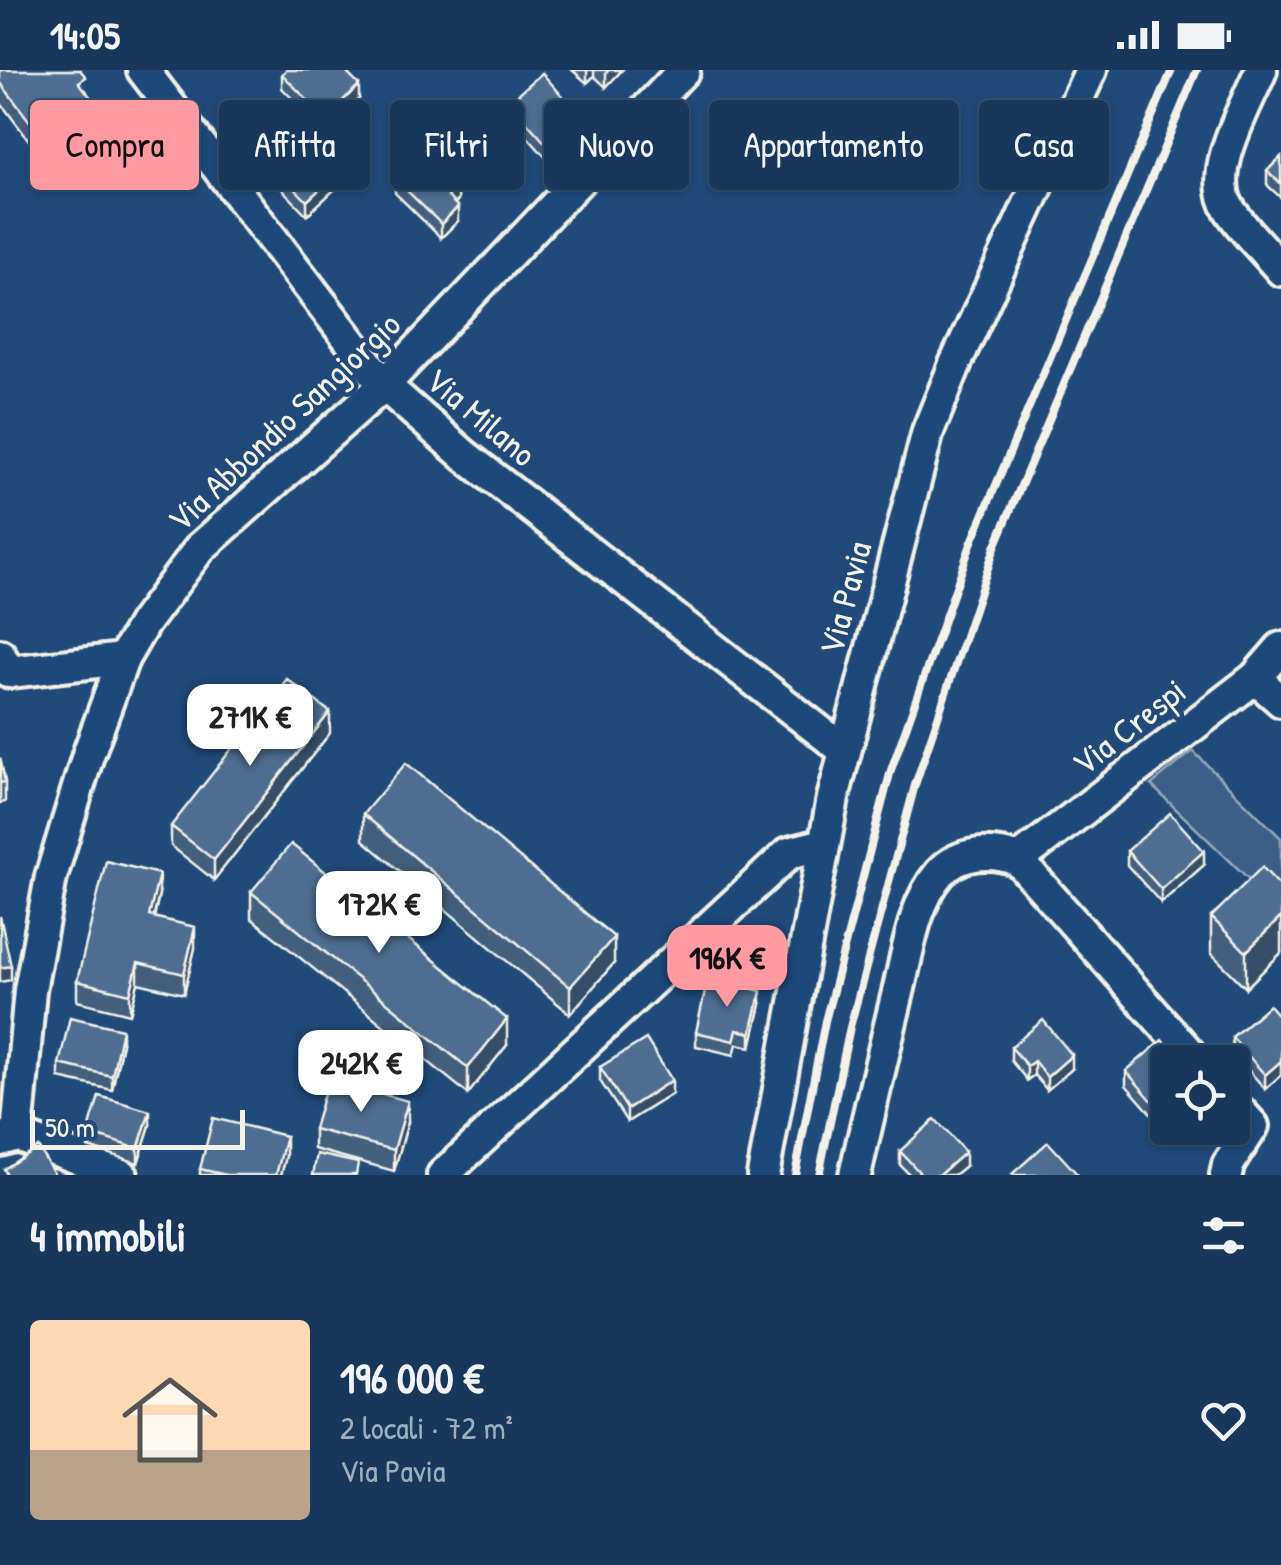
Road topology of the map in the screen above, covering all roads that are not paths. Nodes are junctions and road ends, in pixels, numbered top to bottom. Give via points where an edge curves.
1 (143, 70) edge
2 (684, 70) edge
3 (1092, 70) edge
4 (1261, 70) edge
5 (1281, 270) edge
6 (384, 385) junction
7 (1281, 648) edge
8 (0, 655) edge
9 (123, 658) junction
10 (1255, 678) junction
11 (1281, 702) edge
12 (844, 750) junction
13 (824, 844) junction
14 (1018, 860) junction
15 (1181, 1045) edge
16 (8, 1137) edge
17 (1241, 1145) edge
18 (122, 1175) edge
19 (443, 1175) edge
20 (764, 1175) edge
21 (855, 1175) edge
22 (1226, 1175) edge

1 - 6 street, Via Milano
2 - 6 street, Via Abbondio Sangiorgio
3 - 12 street, Via Pavia via 928,431
4 - 5 street via 1222,163 1221,186 1228,208
6 - 9 street, Via Abbondio Sangiorgio via 200,548
6 - 12 street, Via Milano
7 - 10 street, Via Crespi
8 - 9 street via 9,672
9 - 16 street, Via Abbondio Sangiorgio via 51,877
10 - 11 street
10 - 14 street, Via Crespi
12 - 13 street, Via Pavia
13 - 19 street via 789,852
13 - 20 street, Via Pavia
14 - 15 street
14 - 21 street via 1002,854 960,858 928,890
16 - 18 street
17 - 22 street

